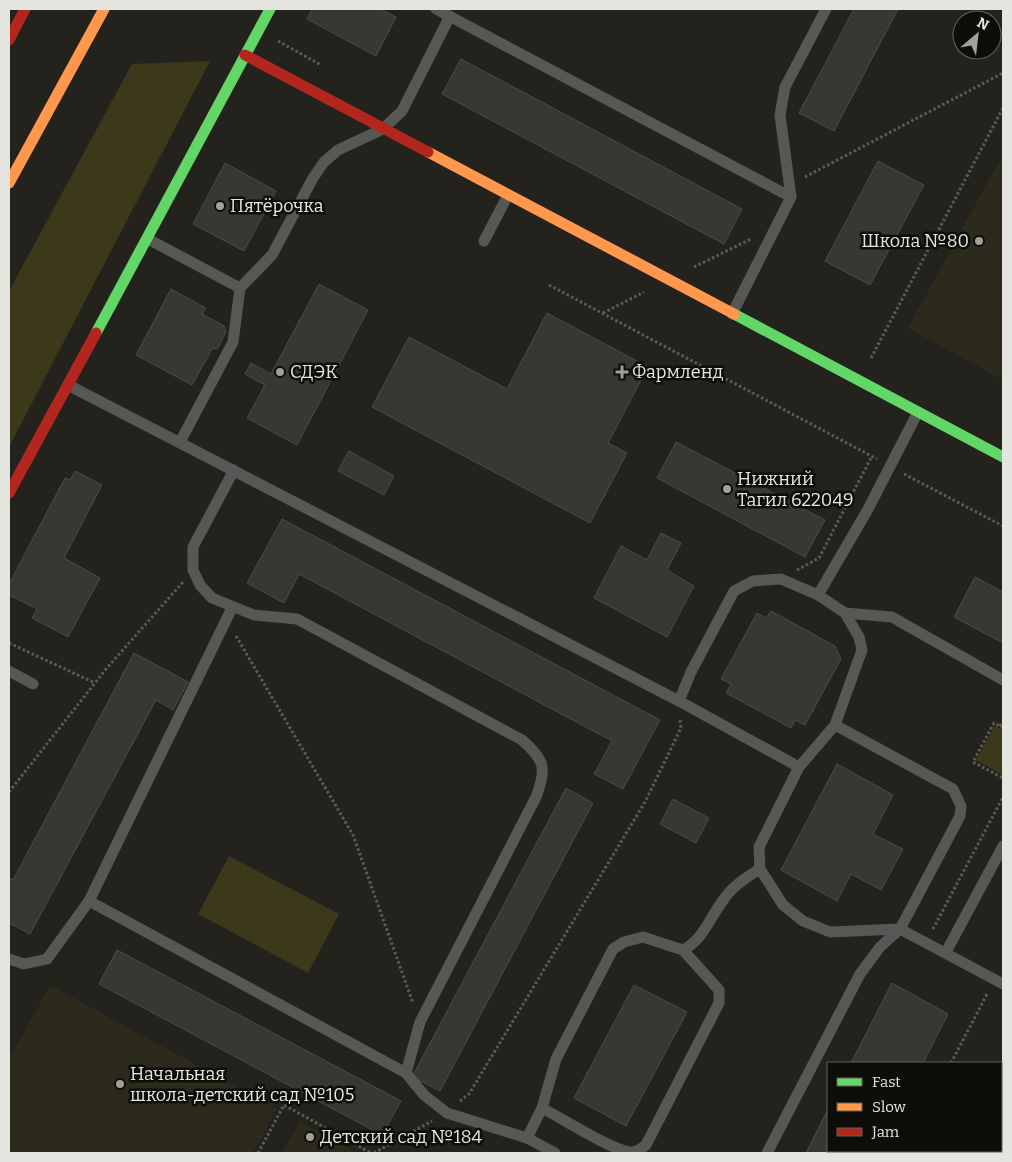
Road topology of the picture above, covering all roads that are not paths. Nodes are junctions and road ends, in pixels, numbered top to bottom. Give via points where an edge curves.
1 (25, 9) edge
2 (104, 9) edge
3 (270, 9) edge
4 (436, 9) edge
5 (826, 9) edge
6 (450, 16) junction
7 (9, 40) edge
8 (245, 55) junction
9 (384, 129) junction
10 (9, 183) edge
11 (508, 195) junction
12 (791, 197) junction
13 (148, 239) junction
14 (484, 241) dead end
15 (240, 288) junction
16 (732, 314) junction
17 (66, 384) junction
18 (918, 412) junction
19 (180, 442) junction
20 (1003, 457) edge
21 (234, 470) junction
22 (9, 493) edge
23 (818, 595) junction
24 (232, 608) junction
25 (845, 613) junction
26 (9, 671) edge
27 (1003, 680) edge
28 (33, 684) dead end
29 (679, 701) junction
30 (835, 725) junction
31 (799, 767) junction
32 (1003, 846) edge
33 (760, 869) junction
34 (88, 901) junction
35 (900, 928) junction
36 (683, 950) junction
37 (946, 952) junction
38 (9, 959) edge
39 (999, 982) edge
40 (406, 1073) junction
41 (542, 1108) junction
42 (527, 1138) junction
43 (555, 1153) edge
44 (768, 1153) edge

1 - 7 street
2 - 10 street
3 - 8 street
4 - 6 lane
5 - 12 lane via 785,87 782,99 781,131
6 - 9 lane via 402,111
6 - 12 lane
8 - 9 street
8 - 13 street
9 - 11 street
9 - 15 lane via 338,150 324,162 272,255
11 - 14 lane
11 - 16 street
12 - 16 lane
13 - 15 lane
13 - 17 street
15 - 19 lane via 233,342
16 - 18 street
17 - 19 lane
17 - 22 street
18 - 20 street
18 - 23 lane
19 - 21 lane
21 - 24 lane via 193,547 193,570 200,584 212,598
21 - 29 lane
23 - 25 lane
23 - 29 lane via 781,579 753,581 734,591
24 - 34 lane
24 - 40 lane via 254,615 297,620 522,740 535,751 543,764 543,779 536,798 420,1022
25 - 27 lane via 892,617
25 - 30 lane via 862,650
26 - 28 lane
29 - 31 lane
30 - 31 lane
30 - 35 lane via 953,789 961,806 960,816
31 - 33 lane via 759,847
32 - 37 lane
33 - 35 lane via 783,905 803,920 830,932
33 - 36 lane via 725,897 702,934
34 - 38 lane via 47,959 24,964
34 - 40 lane
35 - 37 lane
35 - 44 lane via 860,974
36 - 41 lane via 643,937 613,949 556,1059
36 - 41 lane via 719,990 719,1004 646,1145 631,1153
37 - 39 lane
40 - 42 lane via 424,1095 447,1112
41 - 42 lane
42 - 43 lane

